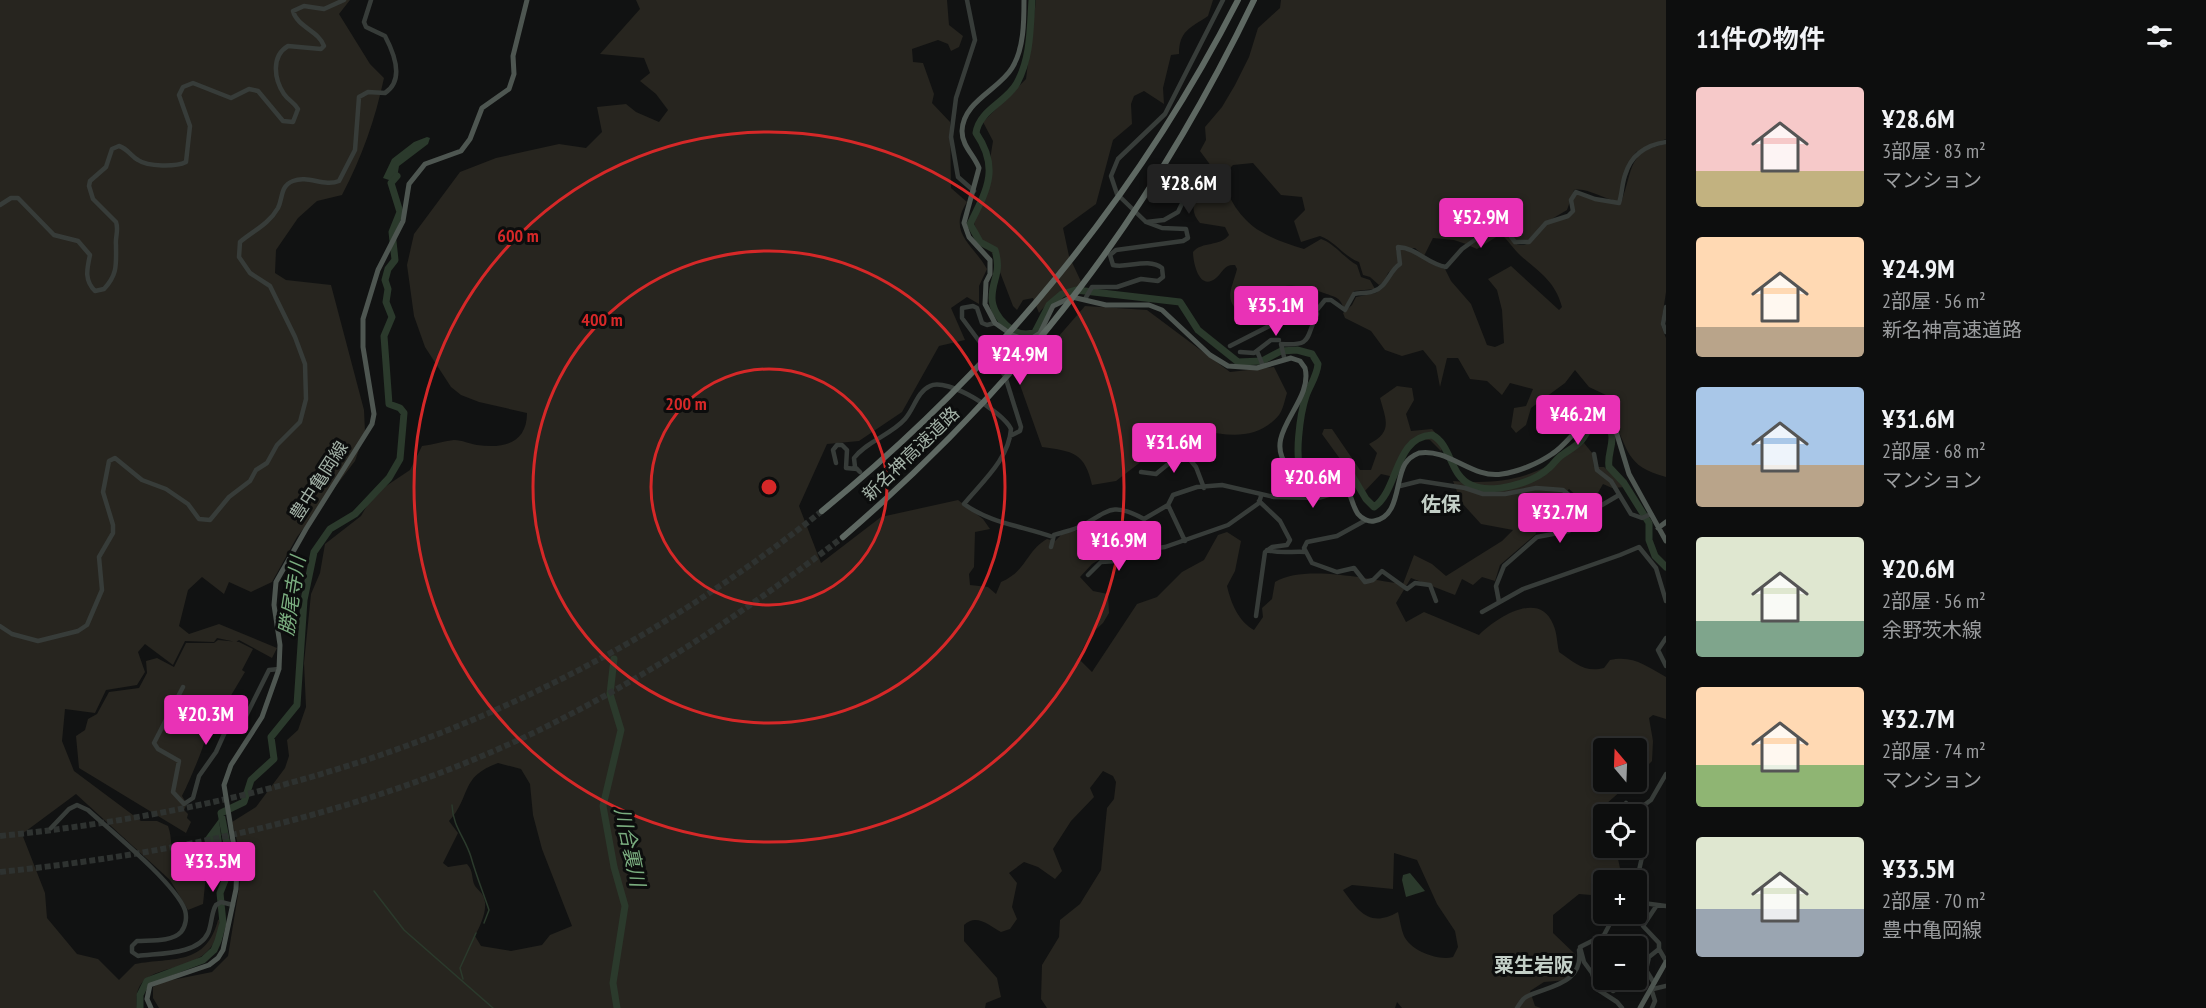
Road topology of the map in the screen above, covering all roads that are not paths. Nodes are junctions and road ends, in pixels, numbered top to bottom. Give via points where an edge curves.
1 (344, 0) edge
2 (371, 0) edge
3 (527, 0) edge
4 (967, 0) edge
5 (1024, 0) edge
6 (1223, 0) edge
7 (1234, 0) edge
8 (1238, 0) edge
9 (1254, 0) edge
10 (1185, 99) junction
11 (1666, 142) edge
12 (1204, 170) dead end
13 (974, 191) junction
14 (0, 205) edge
15 (1146, 222) junction
16 (1085, 298) junction
17 (1666, 307) edge
18 (1316, 311) junction
19 (995, 323) junction
20 (1666, 332) edge
21 (1279, 340) junction
22 (1230, 346) dead end
23 (1257, 351) junction
24 (1240, 352) dead end
25 (1284, 357) junction
26 (1263, 365) junction
27 (1010, 436) junction
28 (1594, 454) dead end
29 (836, 464) dead end
30 (1142, 472) dead end
31 (1337, 478) junction
32 (1400, 486) junction
33 (1204, 488) junction
34 (1619, 495) junction
35 (1260, 498) junction
36 (1580, 504) junction
37 (1168, 505) junction
38 (822, 511) tunnel mouth
39 (1651, 514) junction
40 (1366, 520) junction
41 (1666, 522) edge
42 (1658, 528) junction
43 (843, 537) tunnel mouth
44 (1053, 537) junction
45 (1185, 541) junction
46 (1666, 541) edge
47 (1051, 547) dead end
48 (1267, 550) junction
49 (1306, 552) junction
50 (1088, 575) dead end
51 (1499, 577) junction
52 (1492, 584) dead end
53 (1436, 601) dead end
54 (1666, 601) edge
55 (1499, 602) junction
56 (1482, 612) dead end
57 (1256, 616) dead end
58 (0, 626) edge
59 (1666, 638) edge
60 (1666, 666) edge
61 (279, 669) junction
62 (183, 687) dead end
63 (1666, 774) edge
64 (1646, 804) edge
65 (51, 828) dead end
66 (233, 904) junction
67 (1647, 904) edge
68 (1657, 905) junction
69 (1666, 906) edge
70 (1610, 924) edge
71 (1604, 935) joint
72 (1580, 947) junction
73 (1659, 949) junction
74 (1647, 961) edge
75 (1666, 962) edge
76 (1647, 977) edge
77 (1666, 986) edge
78 (1653, 988) junction
79 (151, 1008) edge
80 (1517, 1008) edge
81 (1622, 1008) edge
82 (1640, 1008) edge
83 (1652, 1008) edge

1 - 14 street via 324,9 304,6 293,11 296,19 324,46 288,46 279,53 275,66 285,95 297,109 293,122 283,121 258,91 249,89 231,98 192,83 183,87 179,95 190,126 186,162 146,163 135,159 126,148 112,149 106,167 88,186 93,199 118,227 118,263 104,290 95,291 88,281 90,255 83,244 54,235 18,198
2 - 58 street via 364,22 366,27 386,36 398,74 395,84 385,93 368,92 358,97 355,150 339,181 289,183 276,211 259,230 240,242 238,249 250,273 270,286 296,337 306,377 305,410 300,422 267,463 210,520 199,519 188,504 166,489 142,480 115,458 110,461 103,492 112,533 99,557 102,590 87,625 38,642
3 - 61 main road, 豊中亀岡線 via 509,89 482,108 461,151 425,165 409,184 403,221 378,270 363,319 372,424 276,582
4 - 13 street via 975,40 956,98 951,137 958,177
5 - 13 main road via 1021,37 1013,67 972,107 963,122 963,140 979,168
6 - 15 street via 1165,114 1122,154 1113,170 1112,183 1117,194
7 - 10 highway
8 - 10 highway, 新名神高速道路
9 - 43 highway, 新名神高速道路 via 1201,103 1150,189 1054,323 964,425
10 - 38 highway, 新名神高速道路 via 1134,176 1021,320 898,447
11 - 18 street via 1637,153 1624,175 1619,203 1576,192 1571,200 1573,212 1546,223 1529,242 1515,242 1497,224 1462,249 1446,267 1430,263 1412,249 1398,247 1400,264 1375,291 1354,294 1345,310 1331,300 1324,300
12 - 15 street via 1191,185 1178,212 1164,220
13 - 19 main road via 964,223 969,237 990,260 984,296
15 - 16 street via 1162,228 1186,229 1188,238 1120,248 1110,255 1110,262 1119,267 1156,264 1162,268 1163,277 1158,281 1141,279 1117,287 1090,288
16 - 19 main road via 1058,302 1040,333 1032,338 1012,336
16 - 26 main road via 1106,305 1155,306 1224,364
17 - 20 street
18 - 21 street via 1308,341 1303,344
18 - 22 street via 1284,319
19 - 27 street via 982,323 973,306 962,308 962,318 1005,376 1021,427
21 - 23 street via 1271,340
21 - 25 street
23 - 24 street
23 - 26 street
25 - 26 main road
25 - 31 main road via 1300,361 1306,375 1281,438 1281,456 1300,477
27 - 29 street via 1011,429 1002,416 952,386 936,383 923,390 899,424 857,453 853,462 859,470 846,468 847,450 842,445 833,450
27 - 44 street via 999,461 964,504 986,518
28 - 34 street via 1597,470 1611,481
30 - 33 street via 1156,474 1173,460 1187,456
31 - 35 street via 1331,496
31 - 40 main road via 1347,485 1358,514
32 - 36 street via 1420,481 1483,494 1536,488 1563,490
32 - 39 main road via 1405,464 1419,453 1441,456 1482,474 1513,471 1554,454 1589,420 1602,417 1615,428 1629,474
32 - 40 main road via 1385,516 1376,521
33 - 35 street via 1230,486
33 - 37 street via 1173,495
34 - 36 street via 1602,505
34 - 39 street via 1635,517
35 - 45 street via 1228,525
35 - 48 street via 1290,540 1287,545
36 - 51 street via 1569,531 1537,537 1504,566
37 - 44 street via 1143,519 1115,508
37 - 45 street
39 - 42 main road
40 - 49 street via 1337,536 1307,542
41 - 42 main road
42 - 46 main road
44 - 47 street
45 - 50 street via 1101,562
48 - 49 street via 1282,554 1292,550
48 - 57 street via 1262,557
49 - 53 street via 1317,567 1336,572 1354,568 1365,582 1382,571 1407,589 1415,583 1430,585
51 - 52 street
51 - 55 street
54 - 55 street via 1656,568 1635,547 1523,589
55 - 56 street
59 - 60 street via 1658,650
61 - 62 street via 269,670 240,725 225,732 199,776 193,798 184,804 173,792 179,761 158,749 154,742
61 - 66 main road, 豊中亀岡線 via 262,717 226,777 237,863
63 - 64 street
65 - 66 street via 77,805 88,810 142,859 178,901 186,923 180,933 172,938 137,941 132,952 138,956 189,949 208,933 219,902
66 - 79 main road, 豊中亀岡線 via 226,942 218,958 154,982 147,992
67 - 68 street
68 - 69 street
68 - 73 street via 1643,926 1659,943
70 - 71 street
71 - 72 street
72 - 80 street via 1567,982 1528,996
72 - 81 street via 1597,989
73 - 74 street
73 - 75 street
75 - 78 main road
76 - 78 street
77 - 78 street
78 - 82 main road
78 - 83 street

